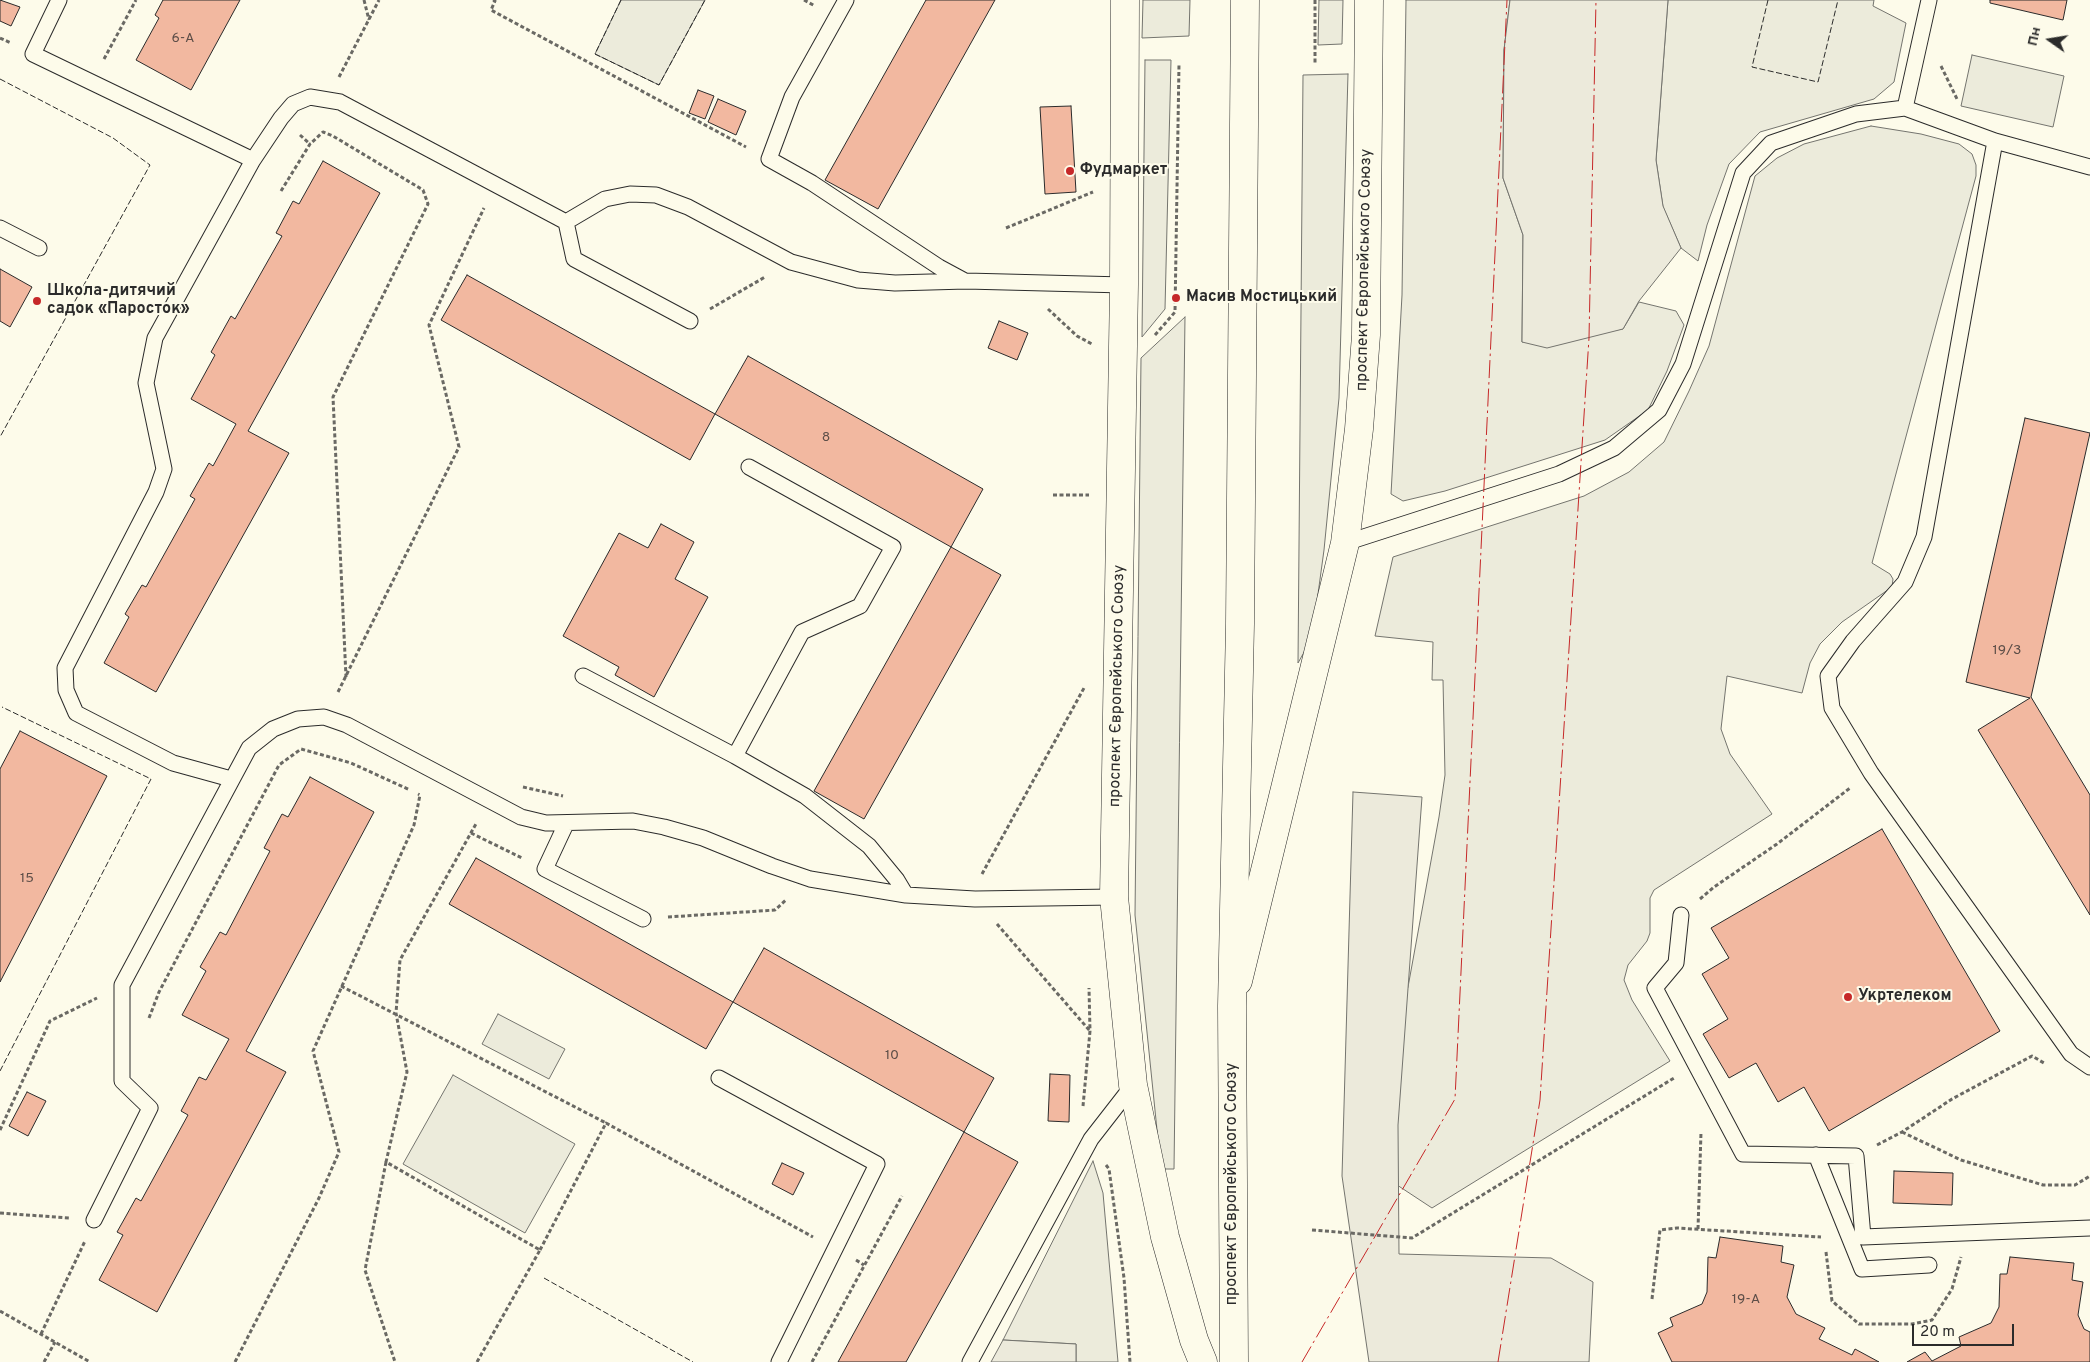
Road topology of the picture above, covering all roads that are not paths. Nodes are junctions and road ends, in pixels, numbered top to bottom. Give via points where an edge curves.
1 (59, 0) edge
2 (846, 0) edge
3 (1125, 0) edge
4 (1245, 0) edge
5 (1369, 0) edge
6 (1929, 0) edge
7 (1905, 108) junction
8 (1995, 141) junction
9 (253, 160) junction
10 (2090, 167) edge
11 (566, 222) junction
12 (0, 228) edge
13 (39, 248) dead end
14 (966, 281) junction
15 (1124, 285) junction
16 (690, 321) road end
17 (749, 467) dead end
18 (1345, 543) junction
19 (583, 676) dead end
20 (735, 756) junction
21 (232, 779) junction
22 (566, 824) junction
23 (906, 895) junction
24 (1114, 897) junction
25 (1681, 915) dead end
26 (643, 919) road end
27 (1232, 1006) junction
28 (2090, 1067) edge
29 (719, 1078) dead end
30 (1133, 1085) junction
31 (1816, 1155) junction
32 (94, 1220) road end
33 (2090, 1228) edge
34 (1929, 1265) dead end
35 (779, 1362) edge
36 (970, 1362) edge
37 (1203, 1362) edge
38 (1234, 1362) edge

1 - 9 lane via 33,54
2 - 14 lane via 792,97 769,159
3 - 15 street, проспект Європейського Союзу
4 - 27 street, проспект Європейського Союзу via 1240,624
5 - 18 street, проспект Європейського Союзу via 1366,335
6 - 7 lane
7 - 8 lane
7 - 18 lane via 1856,114 1771,143 1743,172 1683,364 1659,410 1614,448 1559,474
8 - 10 lane
8 - 28 lane via 1924,537 1905,582 1853,641 1828,676 1832,708 1871,773 2071,1054
9 - 11 lane via 293,104 310,97 327,99 340,102
9 - 21 lane via 155,338 146,383 164,469 156,492 65,668 66,690 76,713 173,763
11 - 14 lane via 605,199 630,194 656,195 688,207 791,262 858,280 894,283
11 - 16 lane via 574,259
12 - 13 lane
14 - 15 lane
15 - 24 street, проспект Європейського Союзу
17 - 20 lane via 893,547 860,606 802,632
18 - 27 street, проспект Європейського Союзу
19 - 20 lane
20 - 23 lane via 805,796 869,846
21 - 22 lane via 249,748 273,729 298,719 324,717 356,730 522,816 546,823
21 - 32 lane via 122,985 122,1081 150,1108
22 - 23 lane via 633,821 664,827 704,838 810,879
22 - 26 lane via 544,869
23 - 24 lane via 975,899
24 - 30 street, проспект Європейського Союзу
25 - 31 lane via 1676,963 1655,988 1743,1154
27 - 38 street, проспект Європейського Союзу
29 - 35 lane via 877,1164
30 - 36 lane via 1091,1140
30 - 37 street, проспект Європейського Союзу via 1165,1237
31 - 33 lane via 1856,1156 1864,1237
31 - 34 lane via 1862,1269

